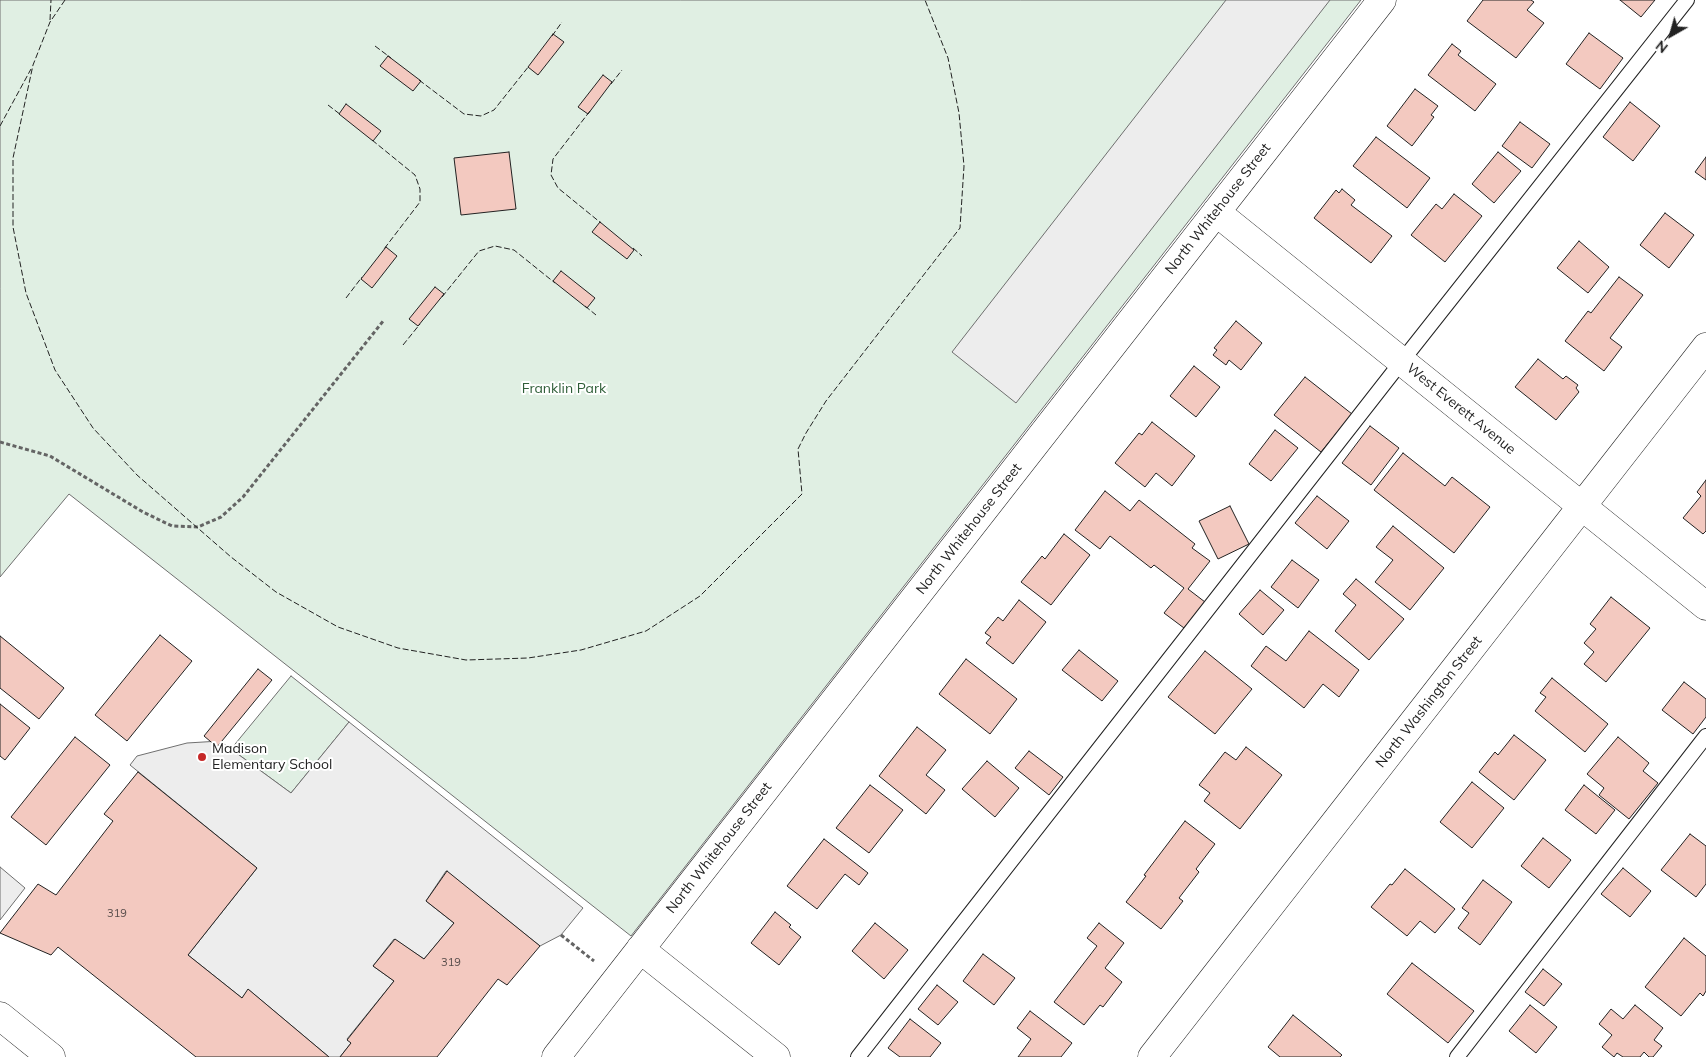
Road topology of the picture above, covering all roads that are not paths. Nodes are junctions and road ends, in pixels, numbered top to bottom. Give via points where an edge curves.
1 (1382, 0) edge
2 (1688, 0) edge
3 (1216, 212) junction
4 (1706, 348) edge
5 (1402, 361) junction
6 (1582, 506) junction
7 (1706, 606) edge
8 (1706, 736) edge
9 (640, 949) junction
10 (0, 1016) edge
11 (51, 1057) edge
12 (556, 1057) edge
13 (776, 1057) edge
14 (858, 1057) edge
15 (1152, 1057) edge
16 (1457, 1057) edge

1 - 3 street, North Whitehouse Street
2 - 5 lane
3 - 5 street, West Everett Avenue
3 - 9 street, North Whitehouse Street
4 - 6 street, North Washington Street
5 - 6 street, West Everett Avenue
5 - 14 lane
6 - 7 street, West Everett Avenue
6 - 15 street, North Washington Street
8 - 16 lane
9 - 12 street, North Whitehouse Street
9 - 13 street
10 - 11 street

